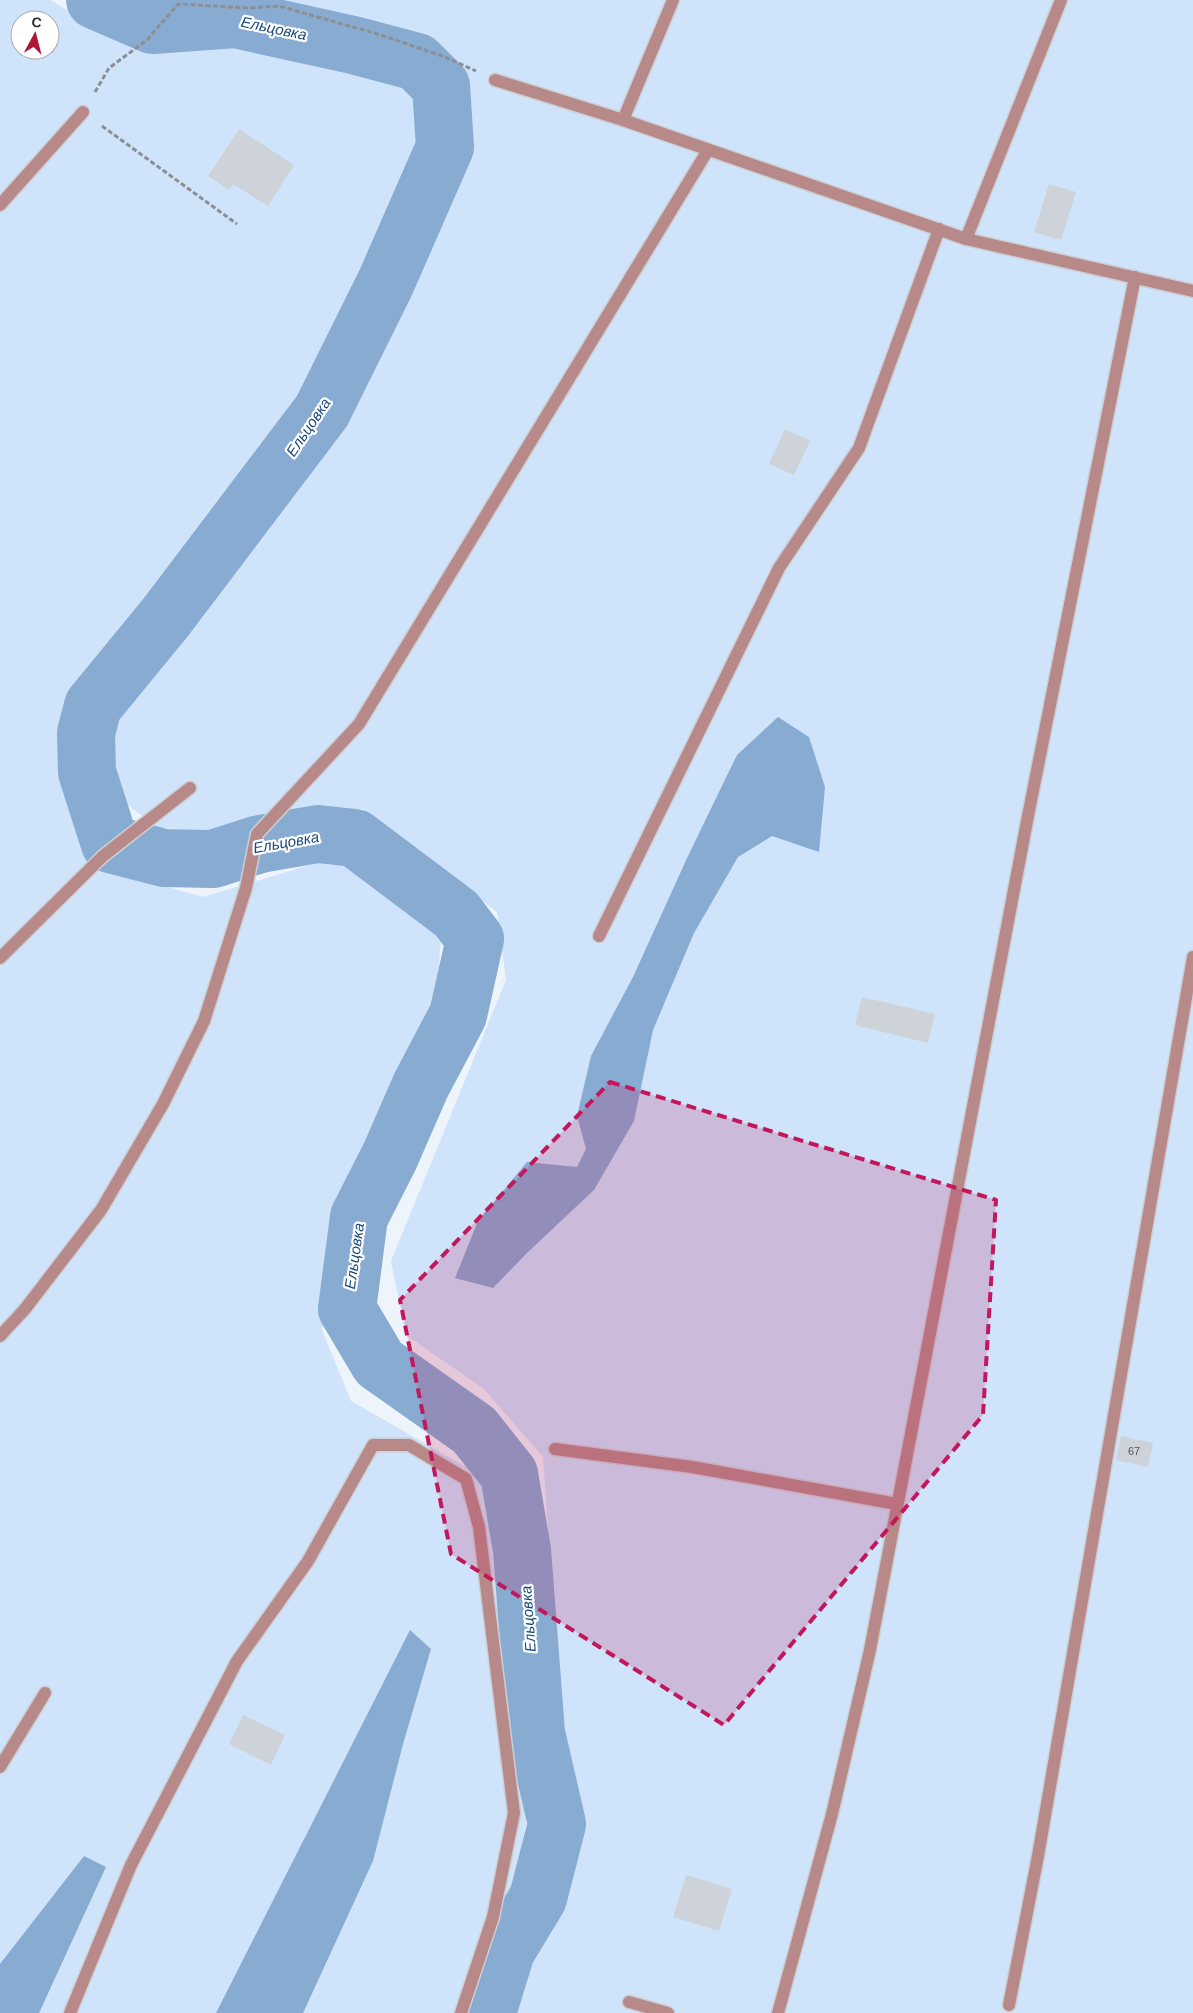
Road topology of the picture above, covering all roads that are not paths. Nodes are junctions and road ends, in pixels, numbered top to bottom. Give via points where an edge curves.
1 (673, 0) edge
2 (1062, 0) edge
3 (495, 80) road end
4 (83, 112) road end
5 (623, 120) junction
6 (708, 150) junction
7 (0, 205) edge
8 (939, 229) junction
9 (966, 239) junction
10 (1135, 277) junction
11 (1193, 291) edge
12 (190, 788) dead end
13 (599, 936) dead end
14 (1193, 957) edge
15 (0, 958) edge
16 (0, 1336) edge
17 (555, 1449) dead end
18 (897, 1504) junction
19 (44, 1693) dead end
20 (0, 1767) edge
21 (629, 2002) dead end
22 (1009, 2005) dead end
23 (70, 2013) edge
24 (461, 2013) edge
25 (668, 2013) edge
26 (778, 2013) edge

1 - 5 street
2 - 9 street
3 - 5 street
4 - 7 street
5 - 6 street
6 - 8 street
6 - 16 street via 359,724 257,834 246,888 204,1021 164,1104 101,1210 25,1309
8 - 9 street
8 - 13 street via 859,448 779,568
9 - 10 street
10 - 11 street
10 - 18 street
12 - 15 street via 103,856
14 - 22 street via 1038,1856
17 - 18 street via 692,1467
18 - 26 street via 870,1650 832,1814
19 - 20 street
21 - 25 street
23 - 24 street via 131,1865 237,1661 308,1561 373,1444 409,1445 466,1479 479,1527 514,1813 493,1917

